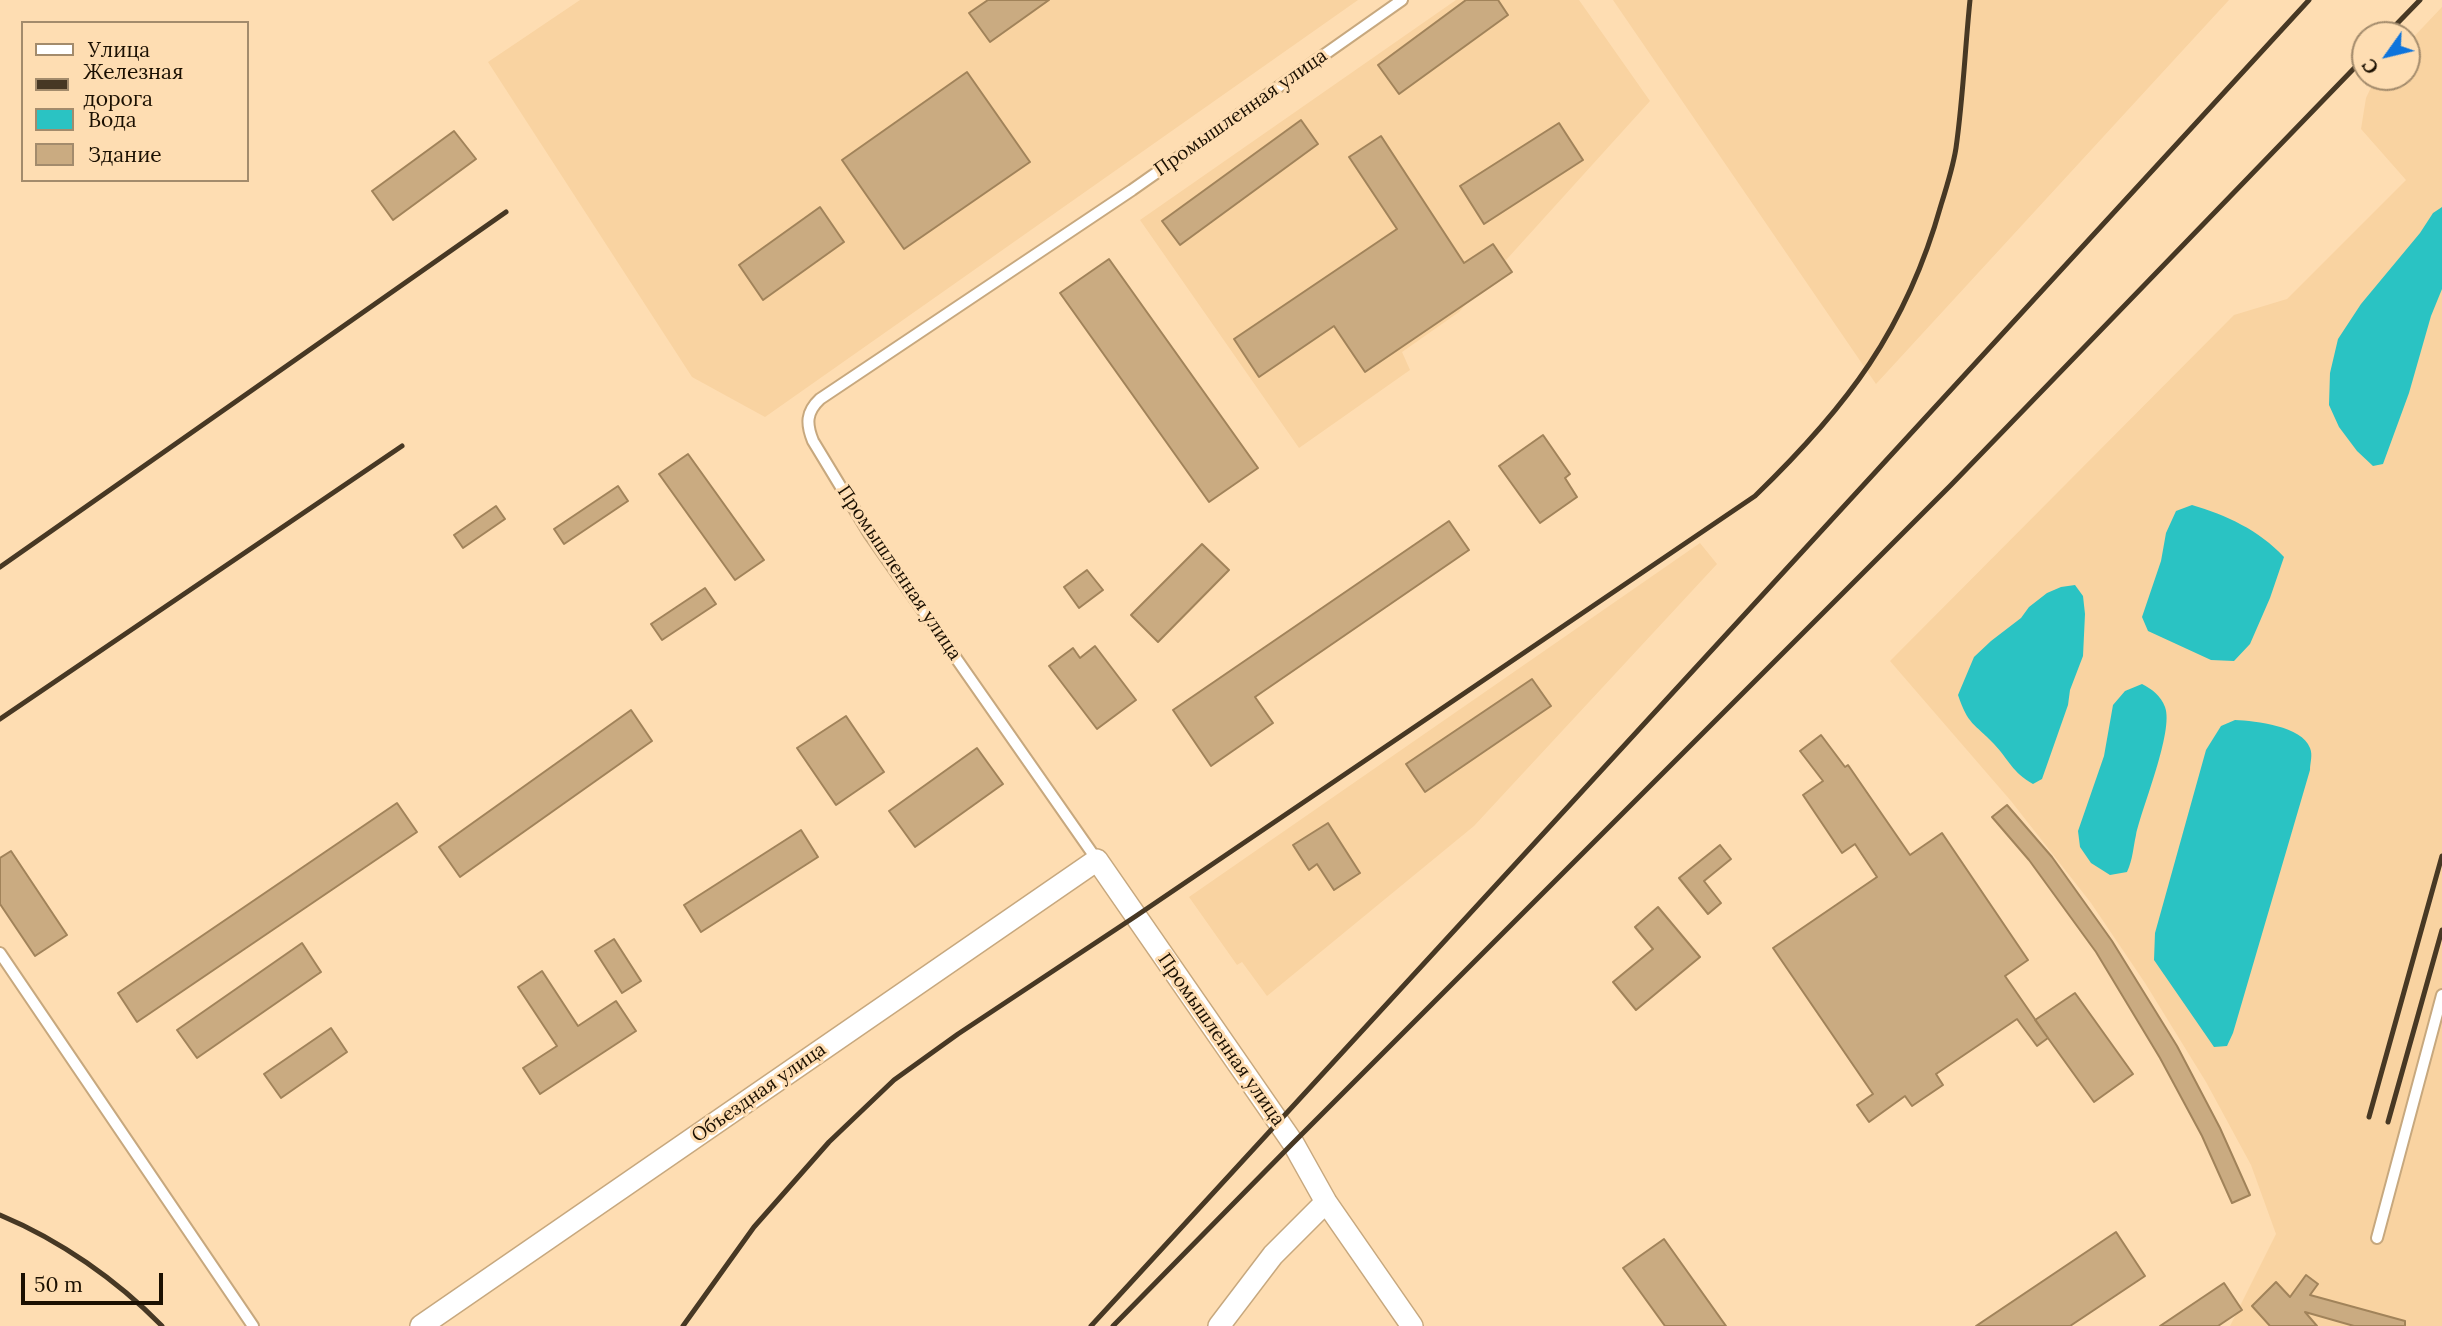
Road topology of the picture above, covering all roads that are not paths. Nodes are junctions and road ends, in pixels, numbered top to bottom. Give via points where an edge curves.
1 (1402, 0) edge
2 (1097, 860) junction
3 (0, 953) edge
4 (2442, 995) edge
5 (1326, 1202) junction
6 (2377, 1238) dead end
7 (253, 1326) edge
8 (421, 1326) edge
9 (1219, 1326) edge
10 (1412, 1326) edge

1 - 2 lane, Промышленная улица via 1132,190 820,399 809,412 813,441 864,525
2 - 5 street, Промышленная улица via 1293,1143
2 - 8 street, Объездная улица
3 - 7 lane
4 - 6 lane
5 - 9 street via 1273,1255
5 - 10 street, Промышленная улица

